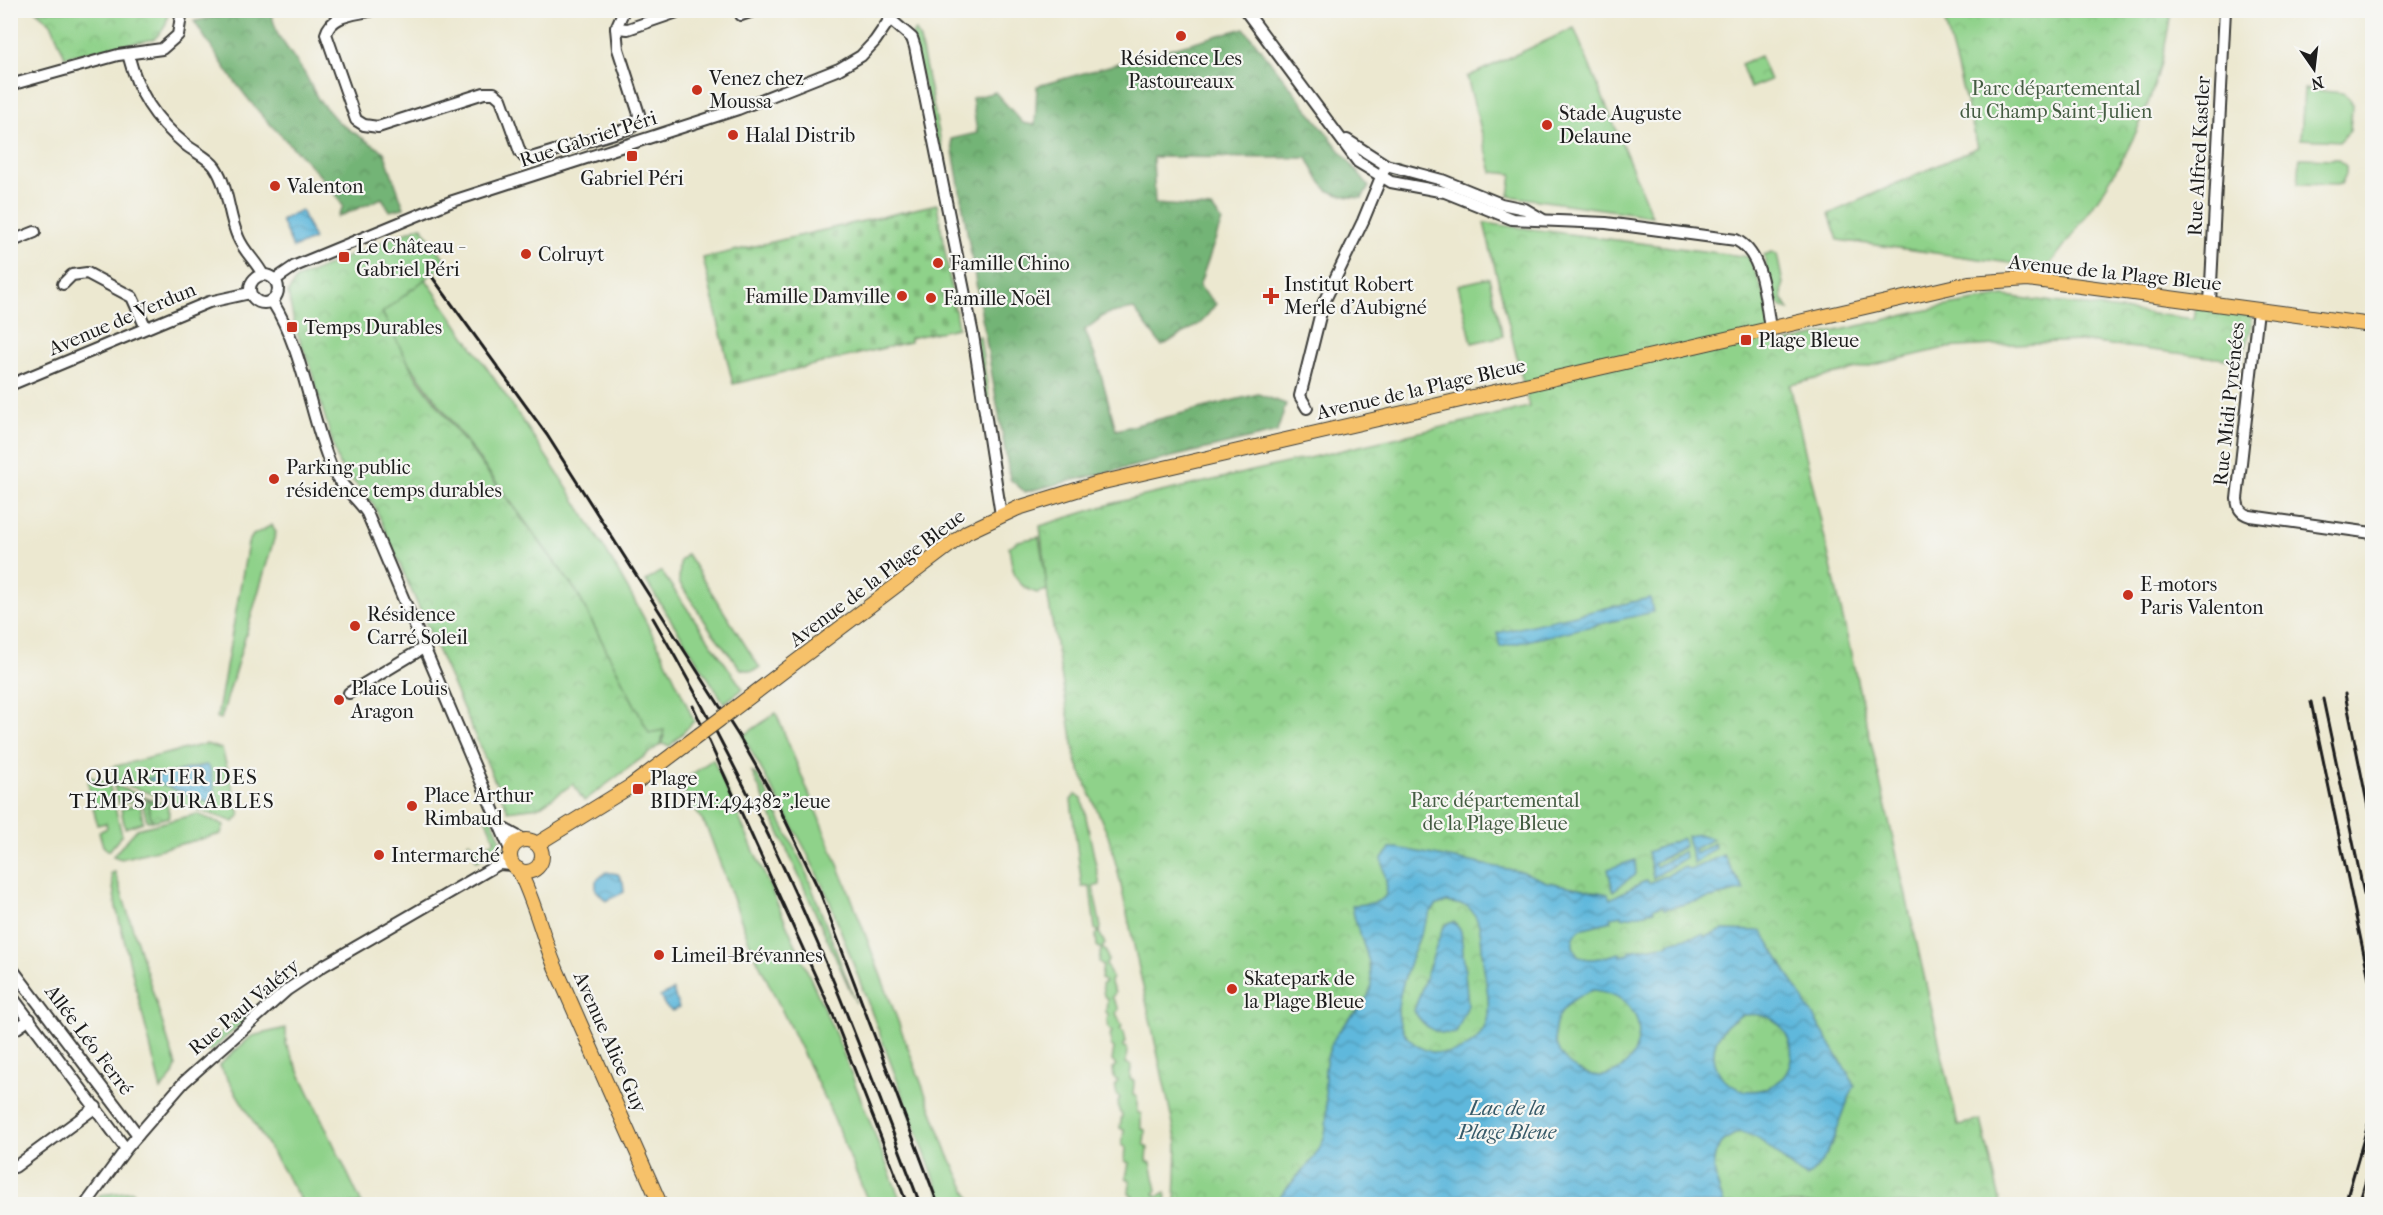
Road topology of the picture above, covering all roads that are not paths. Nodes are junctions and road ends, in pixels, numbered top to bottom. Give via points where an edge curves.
1 (182, 10) edge
2 (373, 10) edge
3 (624, 10) edge
4 (682, 10) edge
5 (756, 10) edge
6 (1245, 10) edge
7 (2225, 10) edge
8 (741, 15) dead end
9 (892, 15) edge
10 (616, 28) junction
11 (129, 54) junction
12 (10, 85) edge
13 (1339, 135) junction
14 (582, 144) junction
15 (587, 158) junction
16 (1386, 165) junction
17 (1382, 178) junction
18 (1542, 219) junction
19 (34, 232) dead end
20 (10, 242) edge
21 (264, 275) junction
22 (276, 279) junction
23 (63, 284) dead end
24 (250, 292) junction
25 (272, 301) junction
26 (2210, 303) junction
27 (2258, 310) junction
28 (2373, 325) edge
29 (146, 328) junction
30 (1770, 328) junction
31 (10, 385) edge
32 (1307, 408) dead end
33 (1001, 515) junction
34 (2373, 533) edge
35 (425, 647) junction
36 (349, 693) dead end
37 (504, 829) junction
38 (534, 845) junction
39 (510, 861) junction
40 (535, 869) junction
41 (530, 892) junction
42 (10, 966) edge
43 (10, 994) edge
44 (30, 1019) junction
45 (10, 1033) edge
46 (96, 1107) junction
47 (138, 1135) junction
48 (126, 1149) junction
49 (15, 1167) dead end
50 (86, 1204) edge
51 (660, 1204) edge

1 - 11 street via 178,35 162,49
2 - 14 street via 334,19 326,34 356,120 378,127 494,93 501,99 524,157
3 - 10 street
4 - 10 street via 628,29
5 - 8 street
6 - 13 street
7 - 26 street, Rue Alfred Kastler
9 - 15 street, Rue Gabriel Péri via 861,56 839,69 738,109
9 - 33 street via 915,47 973,335
10 - 14 street via 638,122 631,128
11 - 12 street
11 - 21 street via 142,96 156,117 214,165 237,236
13 - 16 street
13 - 17 street via 1358,162
14 - 15 street
15 - 22 street, Rue Gabriel Péri via 419,214 295,266
16 - 17 street
16 - 18 street via 1442,180 1501,204 1525,209
17 - 18 street via 1445,192 1512,219
17 - 32 street via 1323,304 1300,396
18 - 30 street via 1736,240 1748,246 1755,256
19 - 20 street
21 - 22 street
21 - 24 street via 254,279
22 - 25 street via 278,294
23 - 29 street via 72,275 87,273 132,297
24 - 25 street via 256,301
24 - 29 street, Avenue de Verdun via 209,302
25 - 35 street via 302,373 330,464 343,487 367,513
26 - 27 main road, Avenue de la Plage Bleue
26 - 30 main road, Avenue de la Plage Bleue via 2028,279 1995,280
27 - 28 main road, Avenue de la Plage Bleue
27 - 34 street, Rue Midi Pyrénées via 2237,499 2240,511 2250,516
29 - 31 street, Avenue de Verdun
30 - 33 main road, Avenue de la Plage Bleue via 1099,483
33 - 38 main road, Avenue de la Plage Bleue, bridge via 967,532 631,786
35 - 36 street
35 - 37 street
37 - 38 street
37 - 39 street
38 - 39 main road via 516,844
38 - 40 main road via 542,861
39 - 40 main road via 525,872
39 - 41 main road, Avenue Alice Guy
39 - 47 street, Rue Paul Valéry via 287,990 184,1082
40 - 41 main road, Avenue Alice Guy
41 - 51 main road, Avenue Alice Guy via 556,969
42 - 47 street, Allée Léo Ferré
43 - 44 street
44 - 45 street
44 - 46 street
46 - 48 street
46 - 49 street
47 - 48 street, Rue Paul Valéry
48 - 50 street, Rue Paul Valéry

